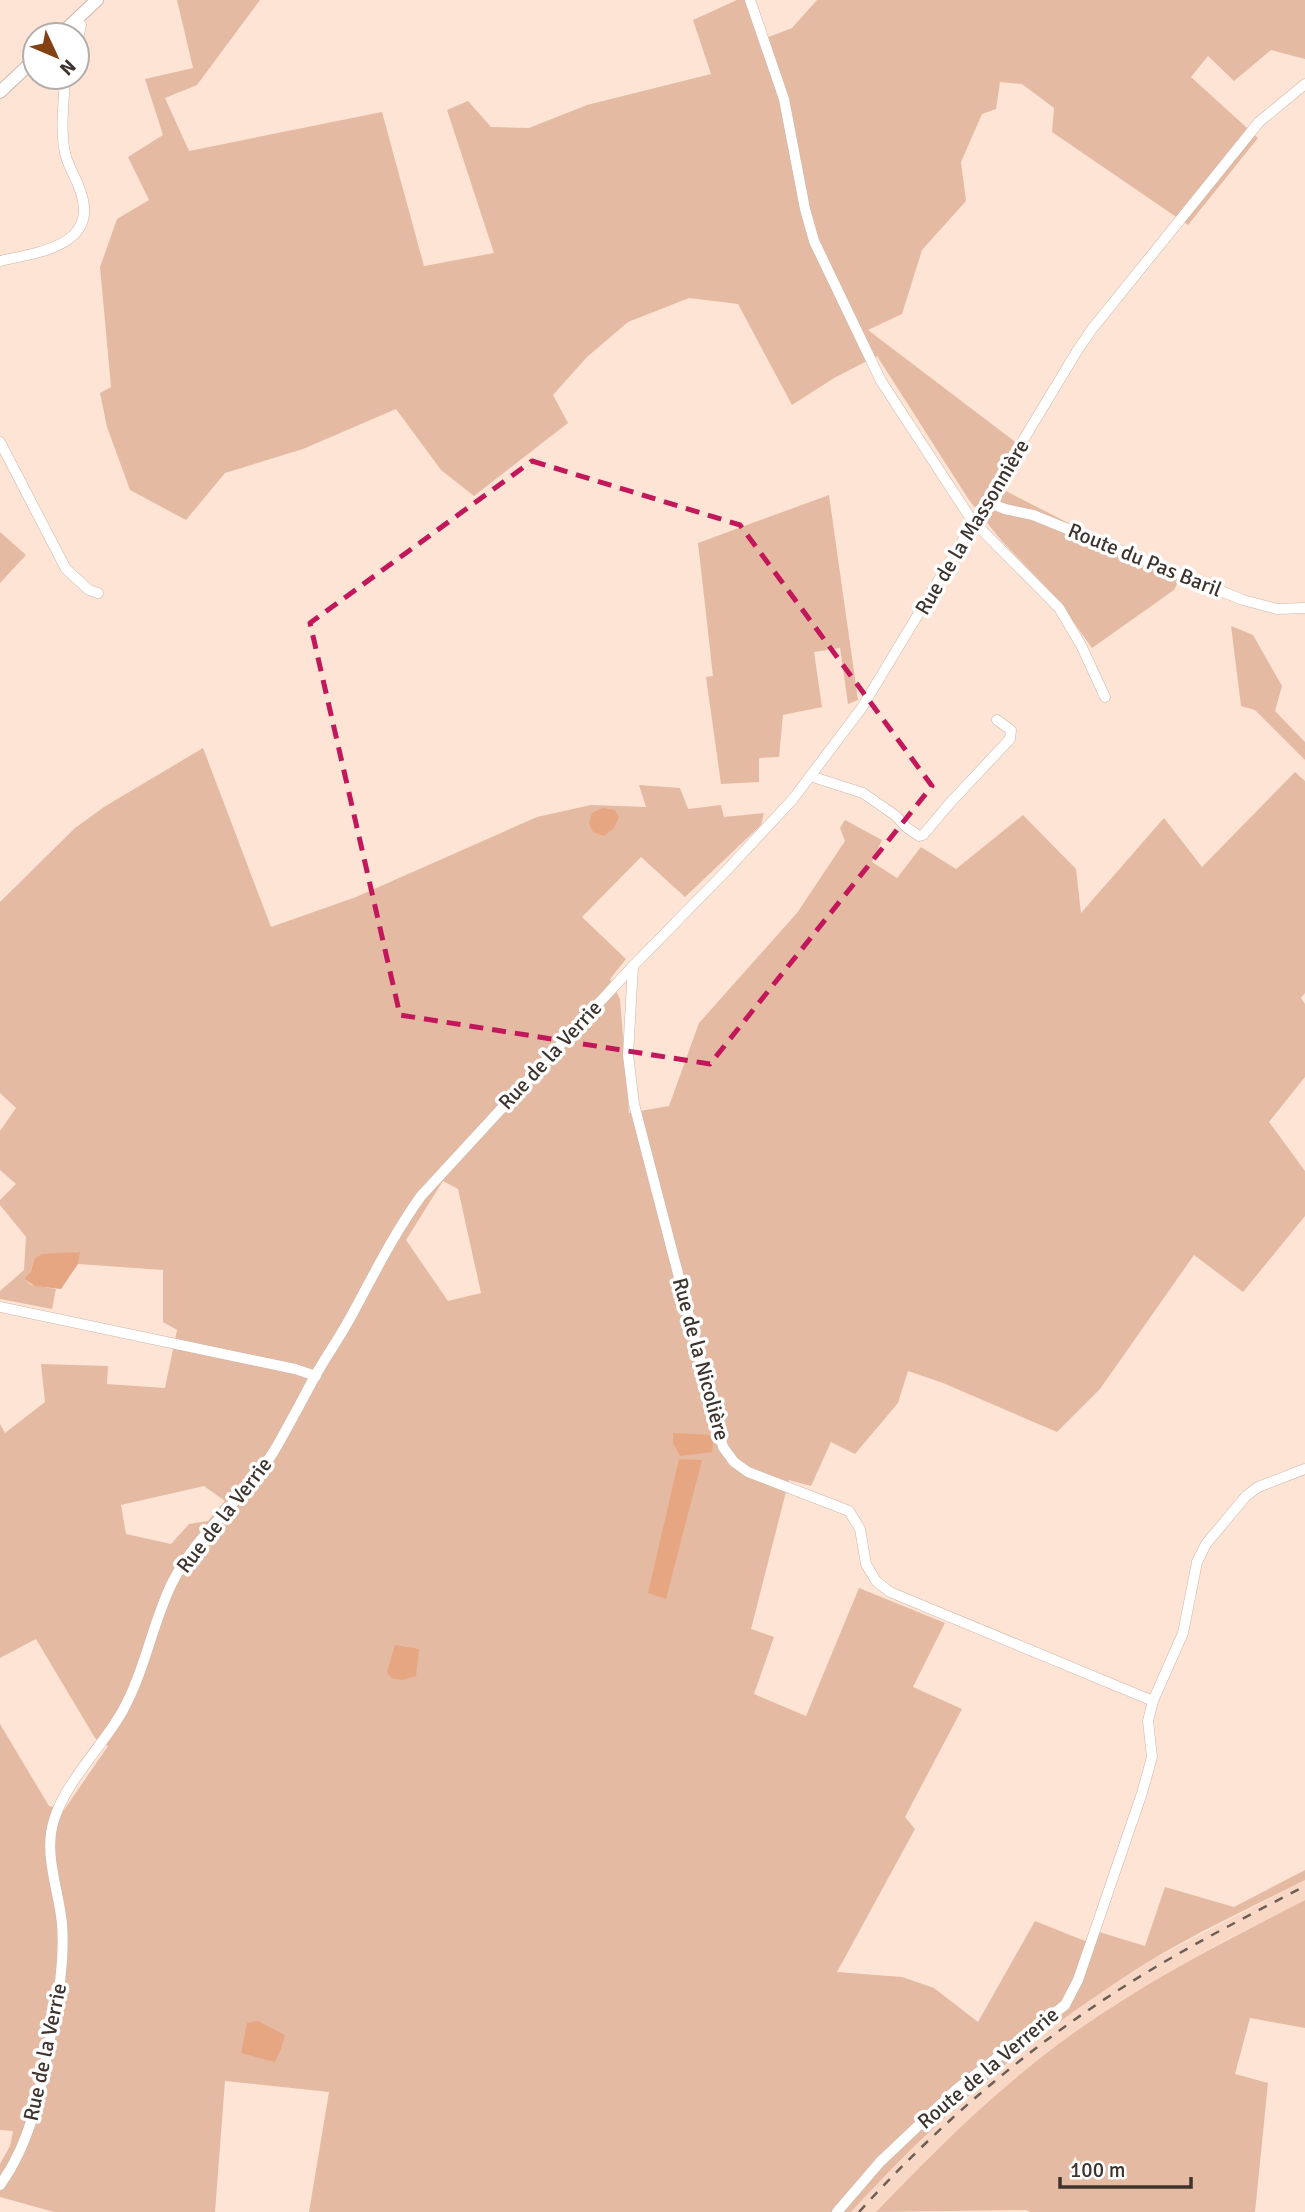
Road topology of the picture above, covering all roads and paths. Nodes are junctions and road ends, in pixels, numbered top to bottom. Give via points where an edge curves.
1 (97, 0) edge
2 (750, 0) edge
3 (82, 10) edge
4 (21, 72) edge
5 (1305, 84) edge
6 (64, 91) edge
7 (0, 92) edge
8 (0, 261) edge
9 (2, 449) edge
10 (987, 502) junction
11 (974, 521) junction
12 (98, 593) dead end
13 (1305, 608) edge
14 (1105, 697) dead end
15 (998, 720) dead end
16 (810, 776) junction
17 (633, 966) junction
18 (0, 1307) edge
19 (316, 1376) junction
20 (1305, 1469) edge
21 (1153, 1701) junction
22 (0, 2185) edge
23 (837, 2212) edge

1 - 3 street
2 - 11 street via 784,99 814,241 880,381
4 - 7 street
5 - 10 street, Rue de la Massonnière via 1259,122 1092,329
6 - 8 street via 62,139 82,194 82,220 73,238 54,248
9 - 12 street via 66,569
10 - 11 street, Rue de la Massonnière
10 - 13 street, Route du Pas Baril via 1045,519 1243,600 1277,609
11 - 14 street via 1059,608
11 - 16 street, Rue de la Massonnière via 862,709
15 - 16 street via 1011,730 1010,739 923,835 863,793
16 - 17 street, Rue de la Massonnière via 772,822
17 - 19 street, Rue de la Verrie via 421,1196 401,1223
17 - 21 street, Rue de la Nicolière via 628,1055 634,1104 723,1447 747,1472 849,1511 860,1529 866,1564 890,1592
18 - 19 street
19 - 22 street, Rue de la Verrie via 261,1471 187,1557 162,1606 121,1713 55,1817 50,1853 61,1921 60,1987 29,2133
20 - 21 street, Route de la Verrerie via 1246,1496 1206,1544 1197,1562 1183,1633
21 - 23 street, Route de la Verrerie via 1148,1721 1152,1757 1142,1793 1079,1980 1065,2005 957,2089 880,2162

